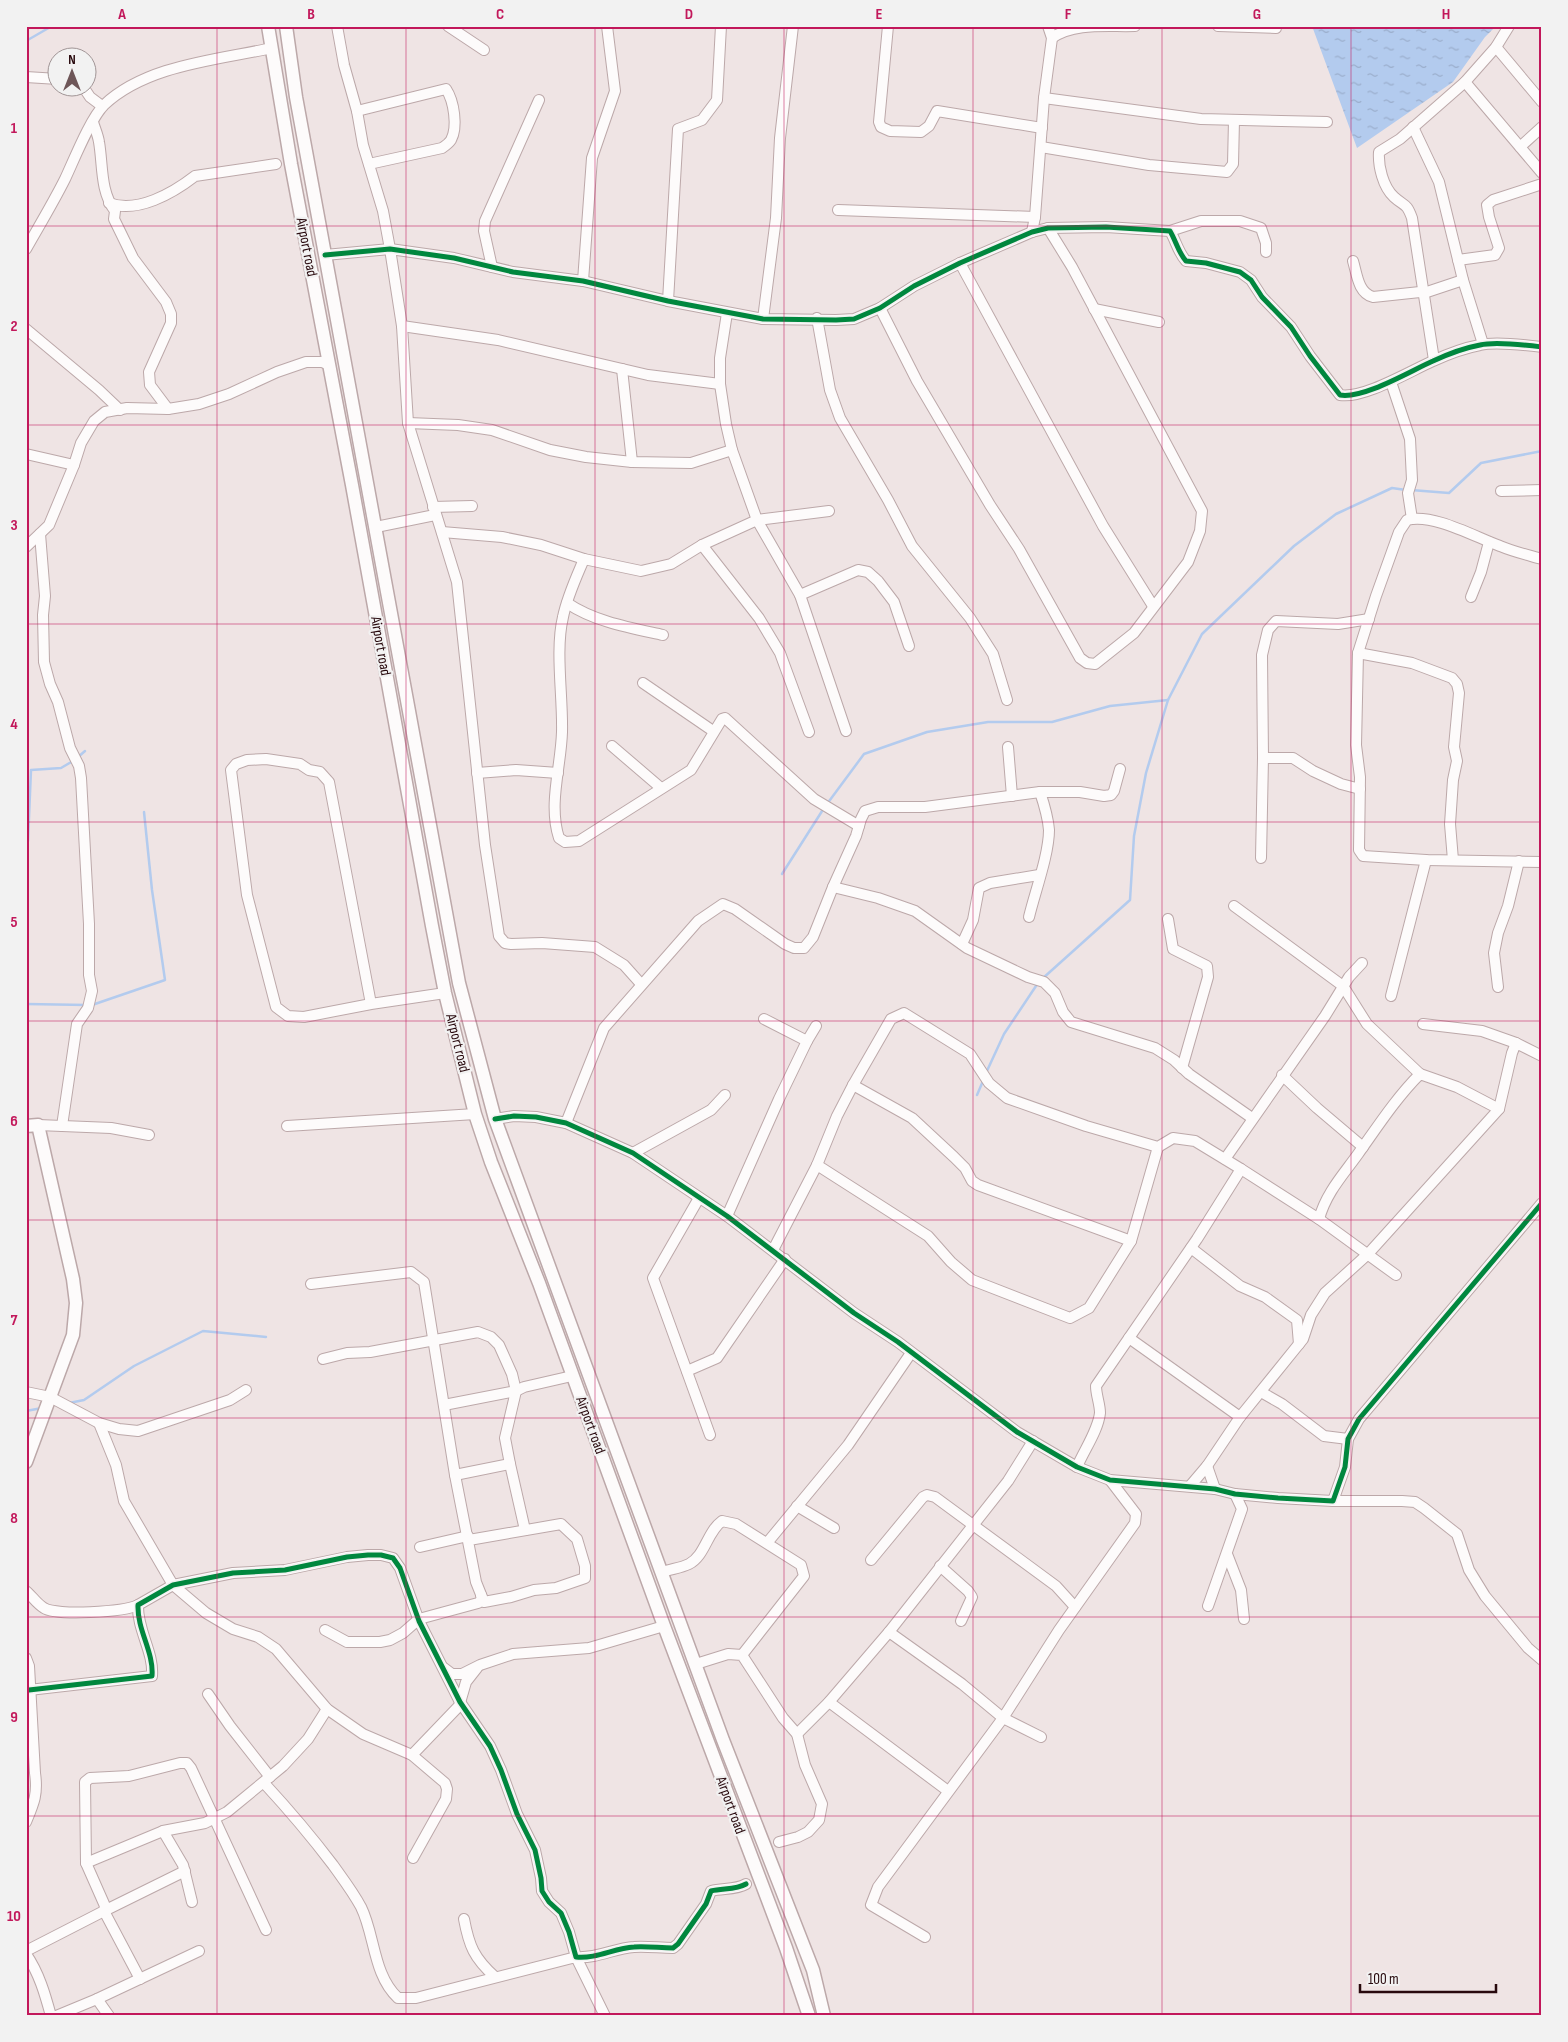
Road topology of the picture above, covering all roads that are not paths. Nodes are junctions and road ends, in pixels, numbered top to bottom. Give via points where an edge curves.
1 (268, 26) edge
2 (286, 26) edge
3 (337, 26) edge
4 (448, 26) edge
5 (607, 26) edge
6 (722, 26) edge
7 (793, 26) edge
8 (888, 26) edge
9 (1048, 26) edge
10 (1135, 26) edge
11 (1218, 26) edge
12 (1509, 26) edge
13 (1276, 28) edge
14 (1052, 38) junction
15 (1496, 46) junction
16 (272, 48) junction
17 (484, 50) dead end
18 (26, 77) edge
19 (48, 78) edge
20 (1465, 82) junction
21 (91, 98) edge
22 (1044, 98) junction
23 (539, 100) dead end
24 (1542, 102) edge
25 (102, 106) junction
26 (357, 111) junction
27 (1234, 120) junction
28 (93, 122) junction
29 (1328, 122) dead end
30 (302, 127) junction
31 (1413, 127) junction
32 (1542, 127) edge
33 (1042, 128) junction
34 (286, 130) junction
35 (1041, 146) junction
36 (1520, 147) junction
37 (276, 164) dead end
38 (369, 164) junction
39 (1542, 173) edge
40 (1542, 184) edge
41 (109, 203) junction
42 (838, 210) dead end
43 (1035, 217) junction
44 (1048, 228) junction
45 (1170, 231) junction
46 (1032, 232) junction
47 (26, 250) edge
48 (390, 250) junction
49 (1266, 252) dead end
50 (325, 255) junction
51 (1458, 260) junction
52 (1353, 261) dead end
53 (960, 263) junction
54 (492, 267) junction
55 (1463, 280) junction
56 (584, 281) junction
57 (1424, 293) junction
58 (668, 301) junction
59 (880, 308) junction
60 (1094, 309) junction
61 (728, 313) junction
62 (817, 318) junction
63 (763, 319) junction
64 (1159, 322) dead end
65 (402, 326) junction
66 (26, 329) edge
67 (1483, 344) junction
68 (1542, 347) edge
69 (1434, 360) junction
70 (329, 365) junction
71 (622, 369) junction
72 (1391, 382) junction
73 (720, 384) junction
74 (168, 409) junction
75 (120, 410) junction
76 (408, 423) junction
77 (732, 450) junction
78 (26, 454) edge
79 (632, 462) junction
80 (74, 465) junction
81 (1542, 490) edge
82 (1501, 491) dead end
83 (472, 506) dead end
84 (434, 511) junction
85 (829, 511) dead end
86 (1412, 519) junction
87 (757, 520) junction
88 (376, 527) junction
89 (442, 532) junction
90 (40, 534) junction
91 (1489, 542) junction
92 (702, 545) junction
93 (26, 547) edge
94 (584, 559) junction
95 (1542, 559) edge
96 (800, 596) junction
97 (1471, 597) dead end
98 (567, 603) junction
99 (1153, 606) junction
100 (1369, 619) junction
101 (664, 636) dead end
102 (909, 646) dead end
103 (1358, 653) junction
104 (643, 683) dead end
105 (1007, 700) dead end
106 (410, 723) junction
107 (396, 727) junction
108 (713, 731) junction
109 (809, 732) dead end
110 (846, 732) dead end
111 (612, 746) dead end
112 (1008, 747) dead end
113 (1264, 758) junction
114 (1120, 769) dead end
115 (477, 772) junction
116 (558, 773) junction
117 (661, 788) junction
118 (1360, 789) junction
119 (1040, 792) junction
120 (1012, 796) junction
121 (859, 826) junction
122 (1261, 858) dead end
123 (1426, 860) junction
124 (1452, 860) junction
125 (1519, 861) junction
126 (1542, 862) edge
127 (1039, 875) junction
128 (833, 887) junction
129 (1234, 906) dead end
130 (1029, 917) dead end
131 (1168, 919) dead end
132 (962, 944) junction
133 (1362, 963) dead end
134 (641, 984) junction
135 (1343, 986) junction
136 (1498, 988) dead end
137 (445, 993) junction
138 (1391, 996) dead end
139 (371, 1004) junction
140 (764, 1019) dead end
141 (1423, 1024) dead end
142 (816, 1026) dead end
143 (807, 1041) junction
144 (1516, 1043) junction
145 (1542, 1056) edge
146 (1182, 1068) junction
147 (1420, 1074) junction
148 (1282, 1076) junction
149 (853, 1085) junction
150 (725, 1095) dead end
151 (1499, 1109) junction
152 (476, 1114) junction
153 (1252, 1118) junction
154 (495, 1119) junction
155 (566, 1123) junction
156 (32, 1125) edge
157 (62, 1126) junction
158 (286, 1126) dead end
159 (149, 1135) dead end
160 (1364, 1146) junction
161 (1158, 1147) junction
162 (633, 1153) junction
163 (1225, 1159) junction
164 (817, 1165) junction
165 (1241, 1169) junction
166 (699, 1198) junction
167 (1542, 1203) edge
168 (727, 1216) junction
169 (1319, 1219) junction
170 (1131, 1240) junction
171 (1191, 1248) junction
172 (772, 1250) junction
173 (1368, 1254) junction
174 (785, 1259) junction
175 (1396, 1275) dead end
176 (554, 1278) junction
177 (539, 1283) junction
178 (312, 1284) dead end
179 (1129, 1338) junction
180 (433, 1340) junction
181 (1299, 1345) junction
182 (911, 1353) junction
183 (323, 1359) dead end
184 (687, 1371) junction
185 (572, 1376) junction
186 (246, 1390) dead end
187 (516, 1391) junction
188 (26, 1392) edge
189 (1261, 1392) junction
190 (50, 1397) junction
191 (444, 1404) junction
192 (1240, 1417) junction
193 (99, 1423) junction
194 (710, 1435) dead end
195 (1348, 1439) junction
196 (1033, 1441) junction
197 (26, 1462) edge
198 (510, 1464) junction
199 (1207, 1466) junction
200 (1077, 1467) junction
201 (455, 1475) junction
202 (1110, 1480) junction
203 (1190, 1486) junction
204 (1215, 1489) junction
205 (1235, 1494) junction
206 (1333, 1501) junction
207 (797, 1506) junction
208 (974, 1526) junction
209 (834, 1528) dead end
210 (525, 1530) junction
211 (468, 1538) junction
212 (767, 1543) junction
213 (420, 1547) dead end
214 (1227, 1554) junction
215 (872, 1560) dead end
216 (940, 1566) junction
217 (663, 1572) junction
218 (173, 1586) junction
219 (28, 1593) edge
220 (481, 1595) junction
221 (138, 1605) junction
222 (26, 1606) edge
223 (1208, 1606) dead end
224 (1076, 1607) junction
225 (419, 1619) junction
226 (1244, 1619) dead end
227 (961, 1621) dead end
228 (664, 1626) junction
229 (325, 1630) dead end
230 (889, 1632) junction
231 (742, 1655) junction
232 (26, 1658) edge
233 (1542, 1660) edge
234 (696, 1664) junction
235 (480, 1665) junction
236 (443, 1668) junction
237 (29, 1690) junction
238 (208, 1694) dead end
239 (460, 1702) junction
240 (828, 1702) junction
241 (327, 1709) junction
242 (714, 1713) junction
243 (699, 1718) junction
244 (1003, 1718) junction
245 (797, 1734) junction
246 (1041, 1737) dead end
247 (412, 1755) junction
248 (267, 1780) junction
249 (948, 1791) junction
250 (214, 1818) junction
251 (26, 1822) edge
252 (163, 1831) junction
253 (779, 1842) dead end
254 (413, 1858) dead end
255 (86, 1863) junction
256 (185, 1872) junction
257 (746, 1884) dead end
258 (192, 1902) dead end
259 (104, 1911) junction
260 (464, 1919) dead end
261 (266, 1930) dead end
262 (925, 1937) dead end
263 (199, 1951) dead end
264 (26, 1952) edge
265 (576, 1957) junction
266 (494, 1977) junction
267 (140, 1979) junction
268 (97, 1999) junction
269 (51, 2016) edge
270 (56, 2016) edge
271 (109, 2016) edge
272 (605, 2016) edge
273 (809, 2016) edge
274 (824, 2016) edge

1 - 16 main road, Airport road
2 - 30 main road, Airport road
3 - 26 street
4 - 17 street
5 - 56 street via 615,91 592,158
6 - 58 street via 717,100 702,120 678,129
7 - 63 street via 780,138 776,218
8 - 33 street via 881,127 890,131 921,132 929,126 937,111
9 - 14 street
10 - 14 street via 1075,28
11 - 13 street
12 - 15 street
14 - 22 street
15 - 20 street
15 - 24 street
16 - 25 street via 173,69 122,90
16 - 34 main road, Airport road
18 - 19 street
20 - 31 street
20 - 36 street
21 - 25 street
22 - 27 street via 1200,119
22 - 33 street
23 - 54 street via 485,221
25 - 28 street
26 - 38 street
26 - 38 street via 446,89 451,96 455,130 450,142 442,148
27 - 29 street
27 - 35 street via 1233,164 1227,172 1149,165
28 - 41 street
28 - 47 street
30 - 34 main road
30 - 50 main road, Airport road
31 - 51 street via 1439,182
31 - 57 street via 1379,152 1378,160 1385,184 1394,197 1408,206
32 - 36 street
33 - 35 street
34 - 70 main road, Airport road
35 - 43 street
36 - 39 street
37 - 41 street via 195,176 147,202 123,206
38 - 48 street
40 - 51 street via 1493,200 1487,205 1499,248 1495,255
41 - 74 street via 133,258 166,302 171,314 171,323 149,372 150,385
42 - 43 street
43 - 46 street
44 - 45 street
44 - 46 street
44 - 60 street
45 - 49 street via 1201,221 1240,221 1261,228
45 - 72 street via 1186,262 1206,263 1240,272 1251,280 1291,327 1340,395 1362,392
46 - 53 street
48 - 50 street
48 - 54 street via 454,258
48 - 65 street
50 - 88 main road, Airport road
51 - 55 street
52 - 57 street via 1360,286 1369,296
53 - 59 street via 914,286
53 - 99 street via 1103,526
54 - 56 street
55 - 57 street
55 - 67 street
56 - 58 street
57 - 69 street
58 - 61 street
59 - 62 street via 854,319
59 - 99 street via 917,381 1019,549 1080,658 1088,664 1095,664 1134,633
60 - 64 street
60 - 99 street via 1202,511 1200,531 1188,562
61 - 63 street
61 - 73 street via 720,358
62 - 63 street
62 - 105 street via 830,390 840,418 912,546 970,618 993,654
65 - 71 street via 498,340
65 - 76 street
66 - 75 street
67 - 68 street
67 - 69 street
69 - 72 street
70 - 74 street via 306,362 229,394 199,404
70 - 107 main road, Airport road
71 - 73 street
71 - 79 street
72 - 86 street via 1410,438 1412,480 1408,492
73 - 77 street
74 - 75 street
75 - 80 street via 104,412 94,421 81,443
76 - 79 street via 492,430 550,450
76 - 84 street
77 - 79 street via 691,463
77 - 87 street
78 - 80 street
80 - 90 street via 49,525
81 - 82 street
83 - 84 street
84 - 88 street
84 - 89 street
85 - 87 street
86 - 91 street via 1440,523
86 - 100 street via 1407,520 1399,532
87 - 92 street
87 - 96 street
88 - 106 main road, Airport road
89 - 94 street via 502,537
89 - 115 street via 457,582
90 - 93 street
90 - 157 street via 45,596 44,662 81,778 92,991 88,1008 78,1024
91 - 95 street
91 - 97 street
92 - 94 street via 671,564 640,571
92 - 109 street via 760,618 780,653
94 - 98 street
96 - 102 street via 858,570 868,572 894,602
96 - 110 street
98 - 101 street via 617,624
98 - 116 street via 562,619 562,731
100 - 103 street
100 - 113 street via 1338,624 1276,622 1268,630 1262,655
103 - 118 street via 1356,745
103 - 124 street via 1412,663 1452,678 1457,684 1454,747 1457,761 1450,824
104 - 108 street
106 - 107 main road
106 - 154 main road, Airport road via 459,983
107 - 137 main road, Airport road
108 - 117 street via 691,770
108 - 121 street via 725,718 814,799
111 - 117 street
112 - 120 street
113 - 118 street via 1293,758 1341,784
113 - 122 street
114 - 119 street via 1111,795
115 - 116 street
115 - 134 street via 486,854 502,940 511,944 595,947 624,965
116 - 117 street via 555,825 558,838 565,842 579,840
118 - 123 street via 1361,854
119 - 120 street
119 - 127 street via 1049,831
120 - 121 street via 925,807 878,807 865,812
121 - 128 street
123 - 124 street
123 - 138 street
124 - 125 street
125 - 126 street
125 - 136 street via 1494,954
127 - 130 street
127 - 132 street via 990,883 979,888 973,920
128 - 132 street via 915,911
128 - 134 street via 813,937 804,948 786,944 723,904 698,921
129 - 135 street
131 - 146 street via 1173,949 1206,966 1208,977
132 - 146 street via 1044,982 1055,993 1071,1022 1155,1048
133 - 135 street
134 - 155 street via 604,1028
135 - 147 street via 1367,1024
135 - 148 street
137 - 139 street
137 - 152 main road, Airport road
139 - 139 street via 304,1017 288,1016 276,1007 248,895 231,770 236,764 266,759 300,764 320,772 329,782
140 - 143 street
141 - 144 street via 1482,1031
142 - 143 street
143 - 168 street
144 - 145 street
144 - 151 street
146 - 153 street
147 - 151 street via 1457,1087
147 - 160 street
148 - 153 street
148 - 160 street
149 - 161 street via 891,1019 904,1013 970,1054 989,1083 1007,1098
149 - 164 street
149 - 170 street via 912,1118 965,1168 978,1185
150 - 162 street via 711,1110
151 - 173 street
152 - 158 street
152 - 177 main road, Airport road via 491,1162
153 - 163 street
154 - 155 street via 514,1116
154 - 176 main road, Airport road
155 - 162 street
156 - 157 street
156 - 190 main road via 73,1279 76,1302 73,1335
157 - 159 street via 111,1128
160 - 169 street via 1331,1189
161 - 163 street via 1173,1138 1186,1139
161 - 170 street
162 - 166 street
163 - 165 street
164 - 170 street via 928,1236 972,1280 1070,1318 1089,1308
164 - 172 street
165 - 169 street
165 - 171 street
166 - 168 street
166 - 184 street via 653,1278
167 - 195 street via 1359,1419
168 - 172 street
169 - 173 street
171 - 179 street
171 - 181 street via 1240,1286 1265,1297 1297,1320
172 - 174 street
173 - 175 street
173 - 181 street via 1325,1293 1311,1314
174 - 182 street
174 - 184 street via 716,1358
176 - 177 main road
176 - 217 main road, Airport road
177 - 185 main road, Airport road
178 - 180 street via 412,1272 424,1282
179 - 192 street
179 - 200 street via 1096,1386 1100,1410 1098,1421
180 - 183 street
180 - 187 street via 478,1332 491,1337 499,1345
180 - 191 street
181 - 189 street
182 - 196 street
182 - 207 street via 848,1445
184 - 194 street
185 - 187 street
185 - 228 main road, Airport road
186 - 193 street via 230,1400 138,1430
187 - 191 street
187 - 198 street via 505,1438
188 - 190 street
189 - 192 street
189 - 195 street via 1324,1436
190 - 193 street
190 - 197 main road
191 - 201 street
192 - 199 street
193 - 218 street via 116,1465 124,1501
195 - 206 street via 1345,1467
196 - 200 street
196 - 208 street
198 - 201 street
198 - 210 street
199 - 203 street
199 - 204 street
200 - 202 street
201 - 211 street
202 - 203 street
202 - 224 street via 1136,1514 1135,1523
203 - 204 street
204 - 205 street
205 - 206 street
205 - 214 street via 1242,1509
206 - 233 street via 1415,1502 1424,1508 1457,1534 1469,1570 1485,1596
207 - 209 street
207 - 212 street
208 - 215 street via 935,1497 927,1495 922,1497
208 - 216 street
208 - 224 street via 1056,1586
210 - 211 street
210 - 220 street via 561,1524 577,1540 585,1578 556,1588 484,1602
211 - 213 street
211 - 220 street
212 - 217 street via 736,1524 722,1521 714,1527 702,1552 690,1563
212 - 231 street via 801,1565 804,1576
214 - 223 street
214 - 226 street via 1241,1590
216 - 227 street via 972,1597
216 - 230 street
217 - 234 main road, Airport road
218 - 221 street
218 - 225 street via 233,1573 285,1570 347,1557 382,1555 393,1558 400,1568
218 - 241 street via 226,1625 258,1637 276,1649
219 - 221 street via 43,1608 54,1612 120,1611
219 - 222 street
220 - 225 street via 482,1600 478,1603
221 - 237 street via 152,1676
224 - 244 street
225 - 229 street via 396,1636 380,1642 347,1642
225 - 236 street
228 - 235 street via 589,1648 513,1654
228 - 243 main road, Airport road
230 - 240 street
230 - 244 street
231 - 234 street via 728,1654
231 - 245 street
232 - 237 street
234 - 242 main road, Airport road
235 - 236 street via 462,1674 452,1674
235 - 239 street via 466,1682
236 - 239 street
237 - 251 street via 37,1789
238 - 248 street
239 - 247 street
239 - 265 street via 490,1746 501,1770 535,1850 542,1892 561,1913
240 - 245 street
240 - 249 street
241 - 247 street via 363,1734
241 - 248 street via 308,1739
242 - 243 main road
242 - 274 main road, Airport road via 813,1970
243 - 273 main road, Airport road
244 - 246 street
244 - 249 street
245 - 253 street via 805,1765 822,1804 819,1820 808,1832
247 - 254 street via 445,1782 447,1789 435,1822
248 - 250 street via 227,1812
248 - 266 street via 351,1890 361,1908 376,1959 392,1993 398,1998 416,1998
249 - 262 street via 878,1887 871,1905
250 - 252 street via 205,1823
250 - 255 street via 186,1763 128,1776 90,1778 84,1788
250 - 261 street
252 - 255 street
252 - 256 street
255 - 259 street
256 - 258 street
256 - 259 street
257 - 265 street via 738,1889 711,1891 706,1904 673,1948 634,1947 598,1956
259 - 264 street
259 - 267 street
260 - 266 street via 474,1954
263 - 267 street
264 - 269 street via 43,1988
265 - 266 street
265 - 272 street
267 - 268 street
268 - 270 street
268 - 271 street

